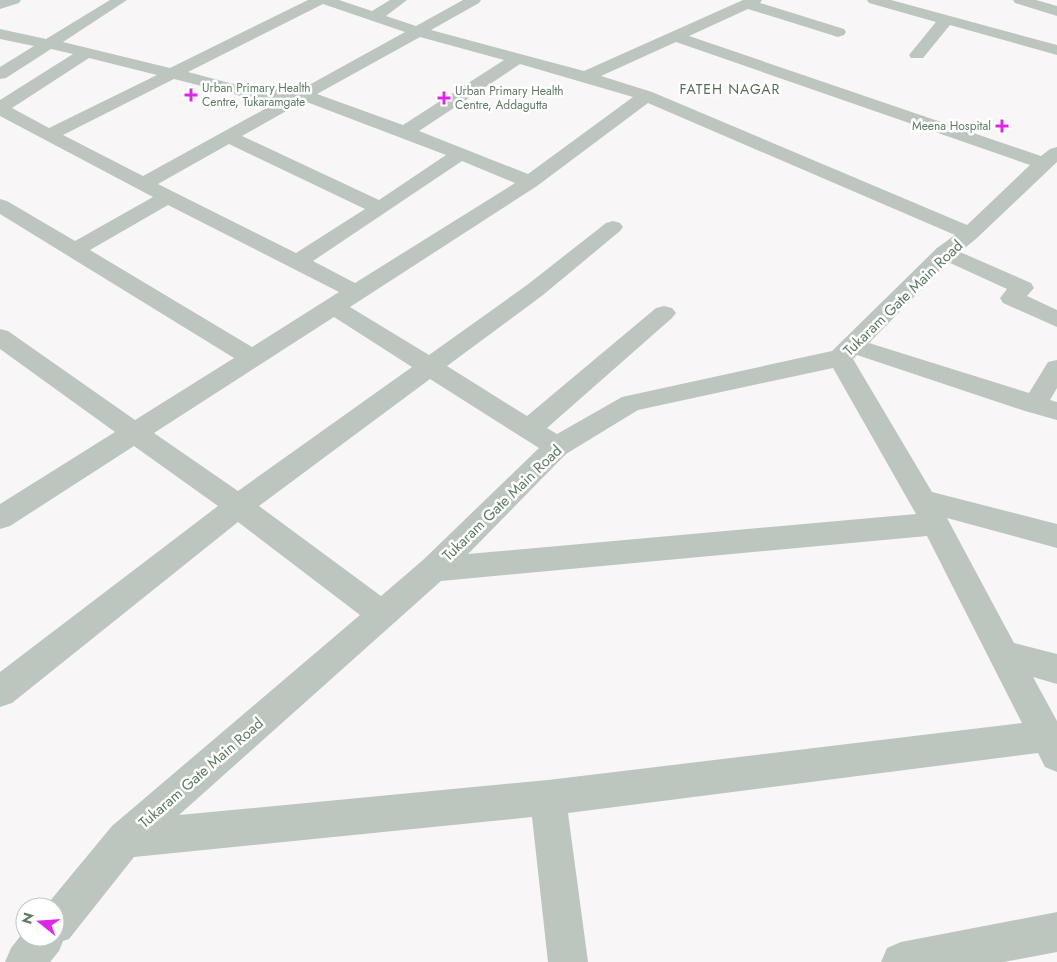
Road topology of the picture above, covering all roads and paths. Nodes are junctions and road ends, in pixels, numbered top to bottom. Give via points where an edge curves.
1 (14, 0) edge
2 (120, 0) edge
3 (322, 0) edge
4 (400, 0) edge
5 (474, 0) edge
6 (874, 0) edge
7 (1020, 0) edge
8 (751, 2) edge
9 (0, 5) edge
10 (1057, 11) edge
11 (375, 16) junction
12 (947, 19) junction
13 (420, 32) junction
14 (838, 32) dead end
15 (0, 34) edge
16 (676, 37) junction
17 (49, 44) junction
18 (1057, 50) edge
19 (87, 52) junction
20 (917, 55) dead end
21 (517, 59) junction
22 (0, 74) edge
23 (173, 74) junction
24 (586, 77) junction
25 (303, 95) junction
26 (646, 96) junction
27 (0, 109) edge
28 (405, 132) junction
29 (49, 135) junction
30 (229, 137) junction
31 (460, 154) junction
32 (1050, 158) edge
33 (530, 182) junction
34 (145, 183) junction
35 (168, 198) junction
36 (0, 205) edge
37 (380, 208) junction
38 (613, 227) dead end
39 (970, 234) junction
40 (74, 250) junction
41 (945, 253) junction
42 (297, 262) junction
43 (356, 292) junction
44 (333, 306) junction
45 (664, 314) dead end
46 (1057, 319) edge
47 (0, 338) edge
48 (847, 352) junction
49 (253, 358) junction
50 (430, 367) junction
51 (1057, 368) edge
52 (1045, 408) edge
53 (530, 428) junction
54 (134, 431) junction
55 (557, 447) junction
56 (238, 506) junction
57 (929, 513) junction
58 (0, 518) edge
59 (1057, 536) edge
60 (434, 569) junction
61 (382, 614) junction
62 (1004, 654) junction
63 (1057, 670) edge
64 (0, 692) edge
65 (1052, 746) edge
66 (548, 798) junction
67 (125, 839) junction
68 (65, 913) edge
69 (1057, 932) edge
70 (38, 947) edge
71 (25, 962) edge
72 (568, 962) edge
73 (901, 962) edge

1 - 9 street
2 - 17 street
3 - 11 street
3 - 23 street
4 - 11 street
5 - 13 street
6 - 12 street
7 - 10 street
8 - 14 street
8 - 16 street
11 - 13 street
12 - 18 street
12 - 20 street
13 - 21 street
13 - 25 street
15 - 17 street
16 - 24 street
16 - 32 street
17 - 19 street
17 - 22 street
19 - 23 street
19 - 27 street
21 - 24 street
21 - 28 street
23 - 25 street via 242,91
23 - 29 street
24 - 26 street
25 - 28 street
25 - 30 street
26 - 33 street
26 - 39 street
27 - 29 street
28 - 31 street
29 - 34 street
30 - 34 street
30 - 37 street
31 - 33 street
31 - 37 street
32 - 39 street, Tukaram Gate Main Road
33 - 43 street
34 - 35 street
35 - 40 street
35 - 42 street
36 - 40 street
37 - 42 street
38 - 50 street via 535,290
39 - 41 street, Tukaram Gate Main Road
40 - 49 street
41 - 46 street via 1023,288 1011,298
41 - 48 street, Tukaram Gate Main Road
42 - 43 street
43 - 44 street
44 - 49 street
44 - 50 street
45 - 53 street
47 - 54 street
48 - 52 street
48 - 55 street, Tukaram Gate Main Road via 631,403
48 - 57 street
49 - 54 street
50 - 53 street
50 - 56 street
51 - 52 street
53 - 55 street
54 - 56 street
54 - 58 street
55 - 60 street, Tukaram Gate Main Road
56 - 61 street
56 - 64 street
57 - 59 street
57 - 60 street
57 - 62 street
60 - 61 street, Tukaram Gate Main Road
61 - 67 street, Tukaram Gate Main Road
62 - 63 street
62 - 65 street
65 - 66 street
66 - 67 street
66 - 72 street
67 - 68 street, Tukaram Gate Main Road
69 - 73 street
70 - 71 street

